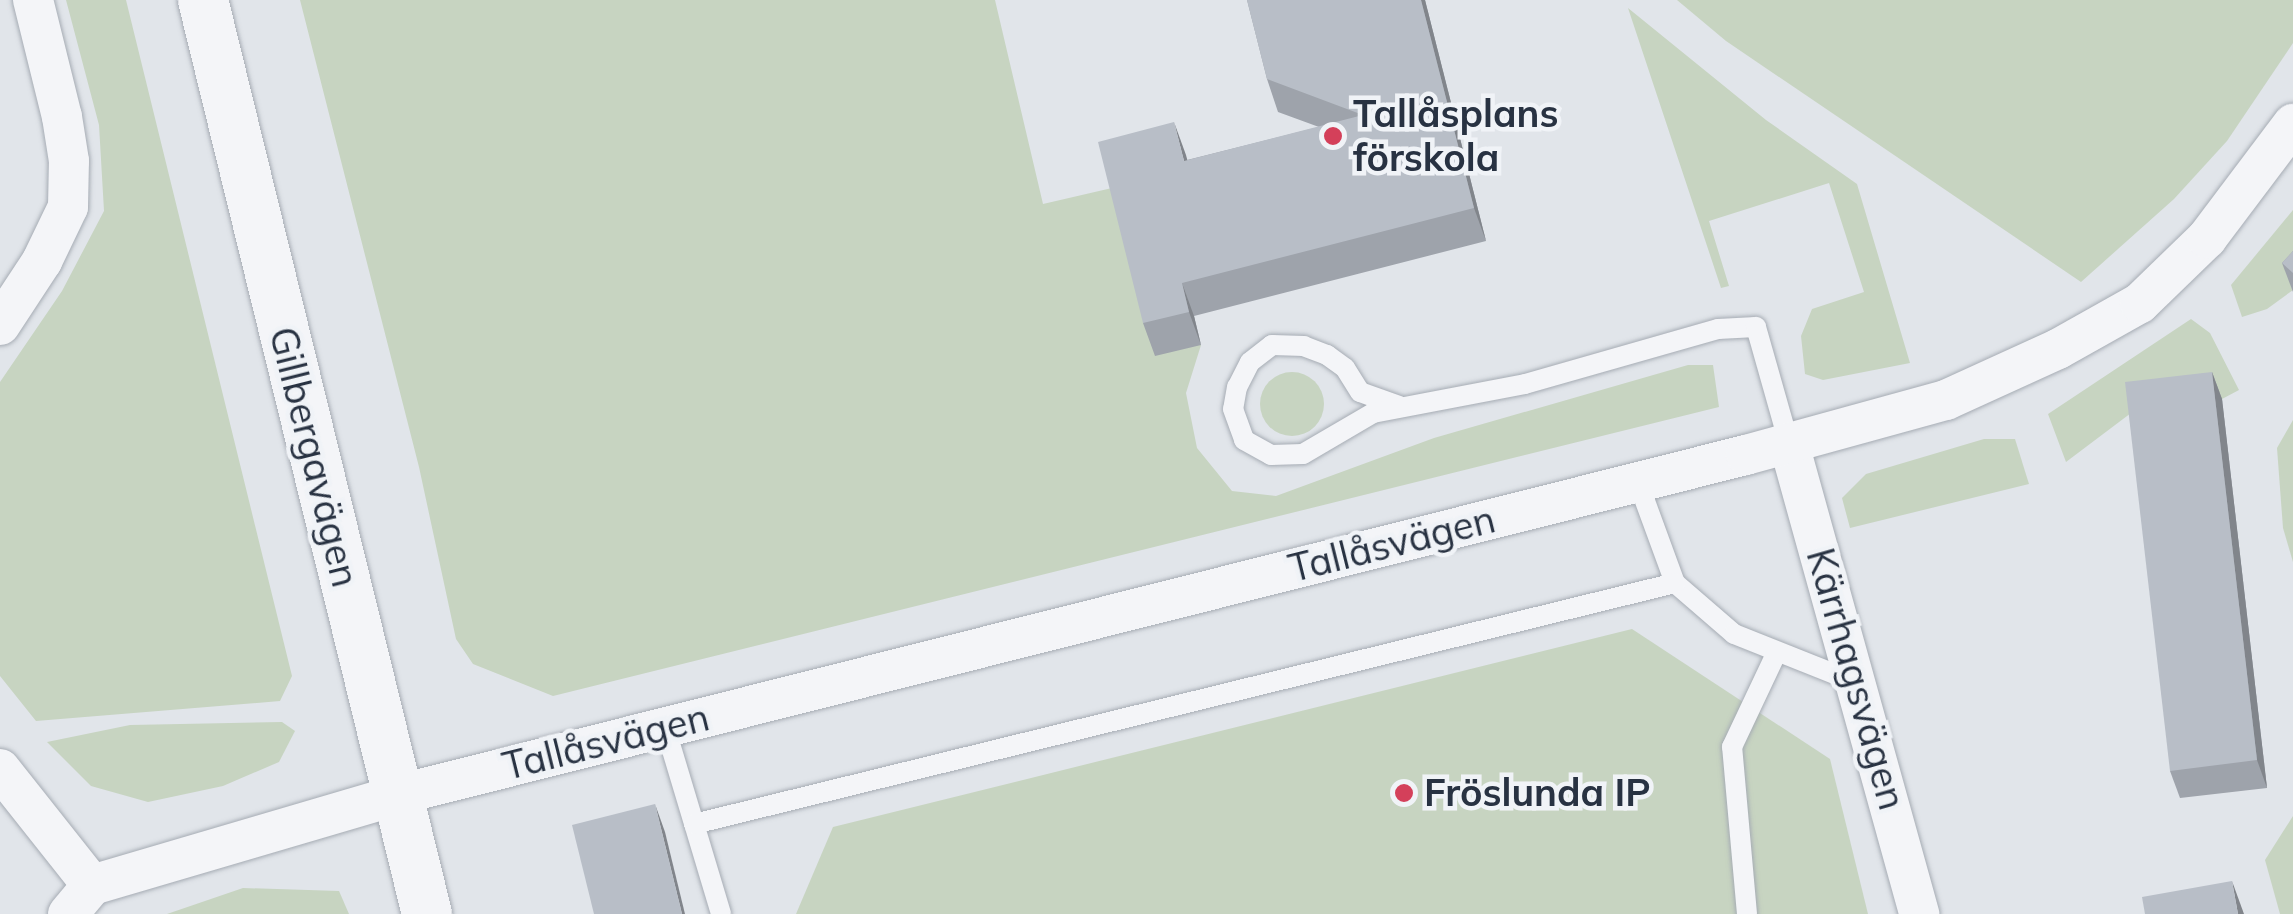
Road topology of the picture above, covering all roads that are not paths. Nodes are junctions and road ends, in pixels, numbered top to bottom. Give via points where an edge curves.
1 (33, 0) edge
2 (203, 0) edge
3 (2293, 124) edge
4 (0, 325) edge
5 (1399, 406) junction
6 (1790, 444) junction
7 (1638, 482) junction
8 (1674, 583) junction
9 (1777, 652) junction
10 (1857, 683) junction
11 (665, 727) junction
12 (0, 769) edge
13 (396, 795) junction
14 (694, 824) junction
15 (80, 900) edge
16 (427, 914) edge
17 (722, 914) edge
18 (1747, 914) edge
19 (1919, 914) edge

1 - 4 street via 62,118 68,207
2 - 13 street, Gillbergavägen
3 - 6 street, Tallåsvägen via 2207,238 2140,303 1946,400
5 - 5 lane via 1360,392 1345,368 1326,355 1304,346 1272,346 1250,362 1233,409 1244,440 1271,454 1303,454 1357,420
5 - 6 lane via 1524,384 1718,330 1756,327
6 - 7 street, Tallåsvägen
6 - 10 street, Kärrhagsvägen
7 - 8 lane
7 - 11 street, Tallåsvägen
8 - 9 lane via 1734,634
8 - 14 lane
9 - 10 lane
9 - 18 lane via 1732,746
10 - 19 street, Kärrhagsvägen
11 - 13 street, Tallåsvägen
11 - 14 lane
12 - 15 street
13 - 15 street, Tallåsvägen
13 - 16 street, Gillbergavägen
14 - 17 lane

